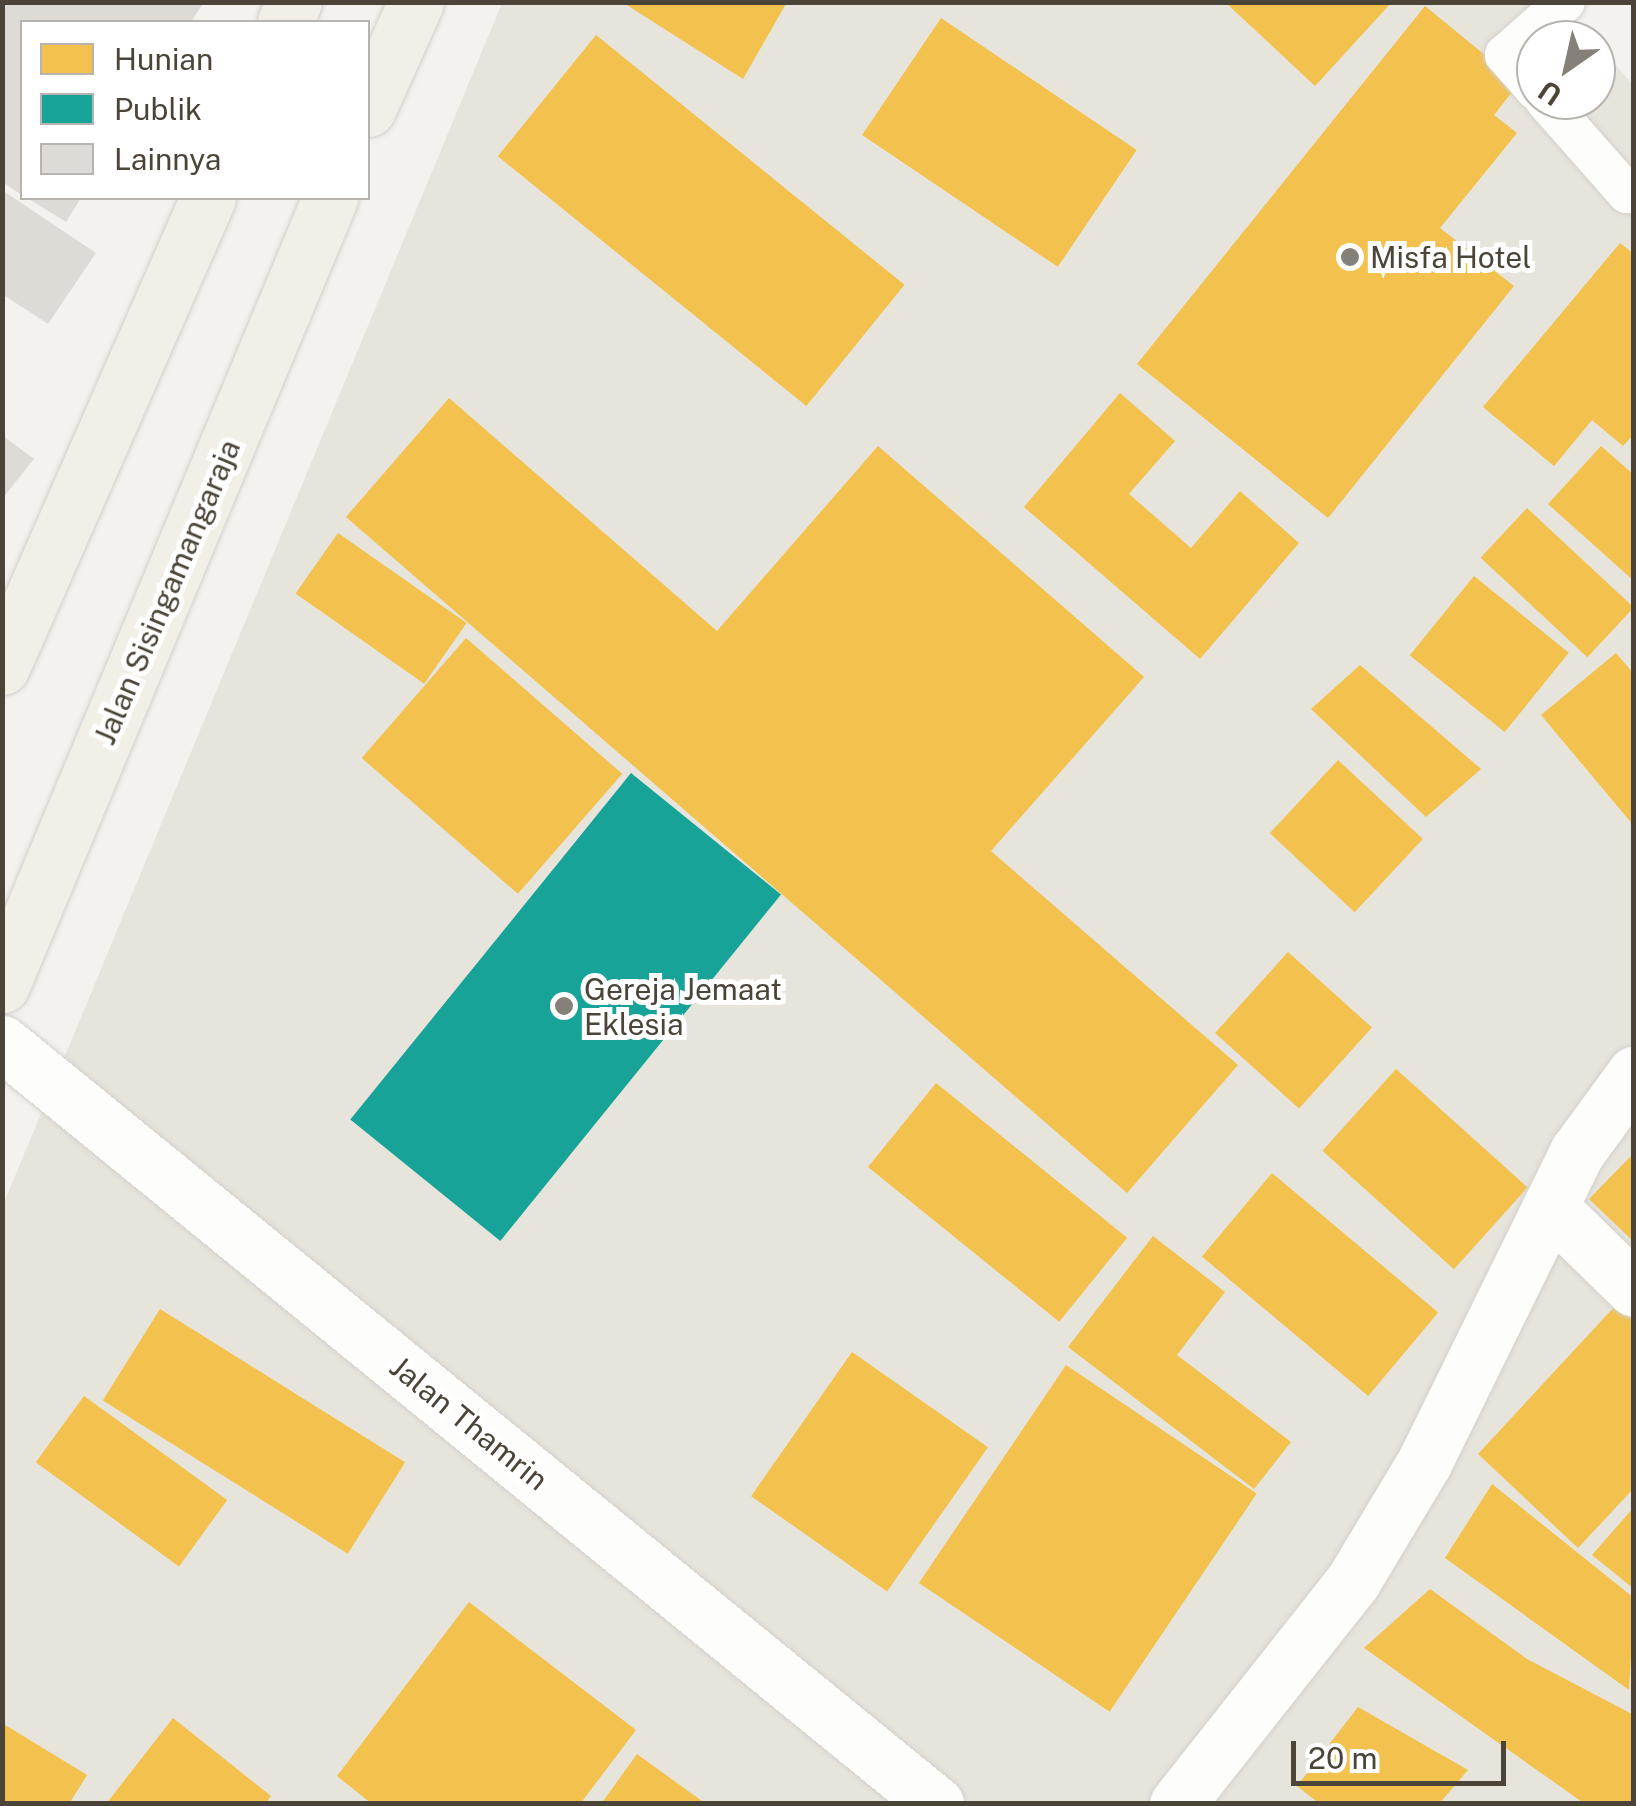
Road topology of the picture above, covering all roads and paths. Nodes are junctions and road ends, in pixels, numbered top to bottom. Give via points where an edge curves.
1 (416, 2) edge
2 (1564, 2) edge
3 (1544, 20) edge
4 (1516, 45) edge
5 (1516, 67) edge
6 (370, 105) edge
7 (1563, 120) edge
8 (1634, 188) edge
9 (207, 200) edge
10 (329, 200) edge
11 (5, 650) edge
12 (2, 985) edge
13 (2, 1043) edge
14 (1634, 1074) edge
15 (1550, 1207) junction
16 (1634, 1289) edge
17 (936, 1804) edge
18 (1177, 1804) edge

1 - 6 main road
2 - 3 lane
4 - 5 lane via 1505,55
7 - 8 lane via 1628,193
9 - 11 main road
10 - 12 main road, Jalan Sisingamangaraja
13 - 17 street, Jalan Thamrin
14 - 15 street
15 - 16 street
15 - 18 street via 1424,1463 1353,1580

